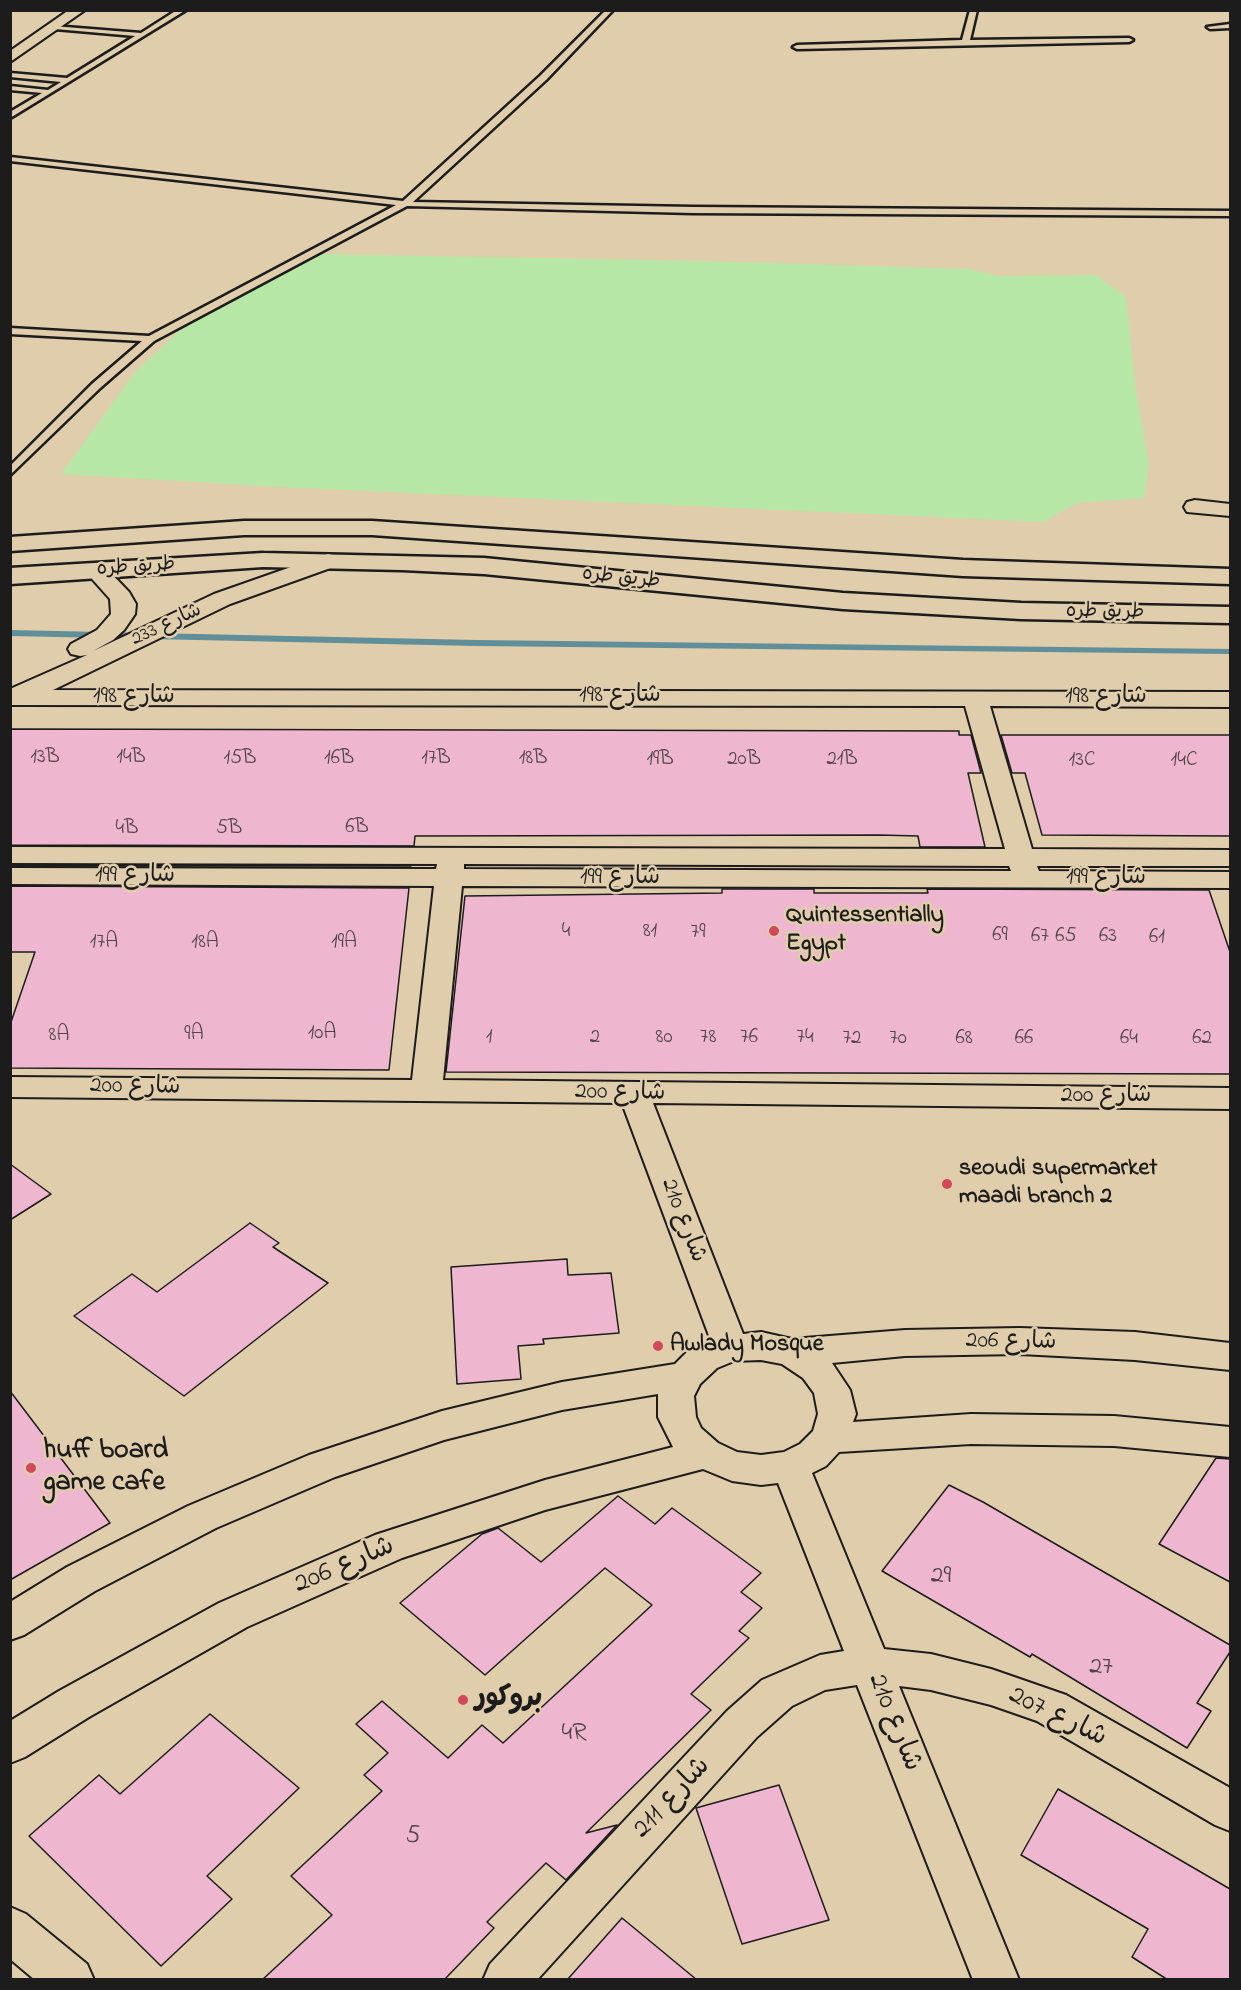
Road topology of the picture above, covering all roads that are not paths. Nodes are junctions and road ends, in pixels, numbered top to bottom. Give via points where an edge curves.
1 (79, 10) edge
2 (183, 10) edge
3 (610, 10) edge
4 (974, 10) edge
5 (1230, 26) edge
6 (55, 27) junction
7 (1210, 27) dead end
8 (144, 35) junction
9 (1129, 40) dead end
10 (966, 42) junction
11 (798, 47) dead end
12 (10, 58) edge
13 (10, 75) edge
14 (69, 81) junction
15 (10, 88) edge
16 (50, 92) junction
17 (10, 116) edge
18 (10, 159) edge
19 (405, 204) junction
20 (1230, 214) edge
21 (10, 331) edge
22 (151, 339) junction
23 (10, 472) edge
24 (1196, 507) dead end
25 (1230, 510) edge
26 (10, 544) edge
27 (328, 561) junction
28 (96, 571) junction
29 (10, 576) edge
30 (1230, 577) edge
31 (1230, 615) edge
32 (12, 694) edge
33 (975, 697) junction
34 (1230, 699) edge
35 (10, 855) edge
36 (1230, 858) edge
37 (450, 868) junction
38 (1024, 868) junction
39 (10, 876) edge
40 (1230, 880) edge
41 (10, 1087) edge
42 (426, 1092) junction
43 (634, 1094) junction
44 (1230, 1098) edge
45 (731, 1348) junction
46 (792, 1353) junction
47 (1230, 1356) edge
48 (685, 1376) junction
49 (829, 1438) junction
50 (1230, 1443) edge
51 (705, 1454) junction
52 (790, 1466) junction
53 (10, 1623) edge
54 (870, 1665) junction
55 (10, 1744) edge
56 (1230, 1811) edge
57 (10, 1929) edge
58 (71, 1980) edge
59 (506, 1980) edge
60 (996, 1980) edge

1 - 6 street
2 - 8 lane
3 - 19 lane via 543,78
4 - 10 lane
5 - 7 lane
6 - 8 lane
6 - 12 street
8 - 14 lane
9 - 10 lane
10 - 11 lane
13 - 14 lane
14 - 16 lane
15 - 16 lane
16 - 17 lane
18 - 19 lane
19 - 20 lane
19 - 22 lane
21 - 22 lane
22 - 23 lane via 96,386
24 - 25 street
26 - 30 main road, طريق طره via 244,528 372,528 963,568
27 - 28 main road, طريق طره via 263,560
27 - 31 main road, طريق طره via 484,566 767,595 932,607
27 - 32 street, شارع 233 via 222,599
28 - 29 main road, طريق طره
28 - 32 street, شارع 233 via 124,604 116,625
32 - 33 street, شارع 198
33 - 34 street, شارع 198
33 - 38 street
35 - 37 street, شارع 199
36 - 38 street, شارع 199
37 - 38 street, شارع 199
37 - 39 street, شارع 199
37 - 42 street
38 - 40 street, شارع 199
41 - 42 street, شارع 200
42 - 43 street, شارع 200
43 - 44 street, شارع 200
43 - 45 street, شارع 210
45 - 46 street via 761,1346
45 - 48 street via 704,1358
46 - 47 street, شارع 206 via 905,1343 1020,1341 1135,1346
46 - 49 street via 816,1368 832,1390 837,1414
48 - 51 street via 676,1396 677,1417 687,1438
48 - 53 street via 562,1396 442,1426 322,1466 202,1517 81,1579
49 - 50 street via 971,1430 1114,1431
49 - 52 street via 813,1455
51 - 52 street via 732,1466 761,1470
51 - 55 street, شارع 206 via 545,1495 389,1546 233,1615
52 - 54 street, شارع 210
54 - 56 street, شارع 207 via 961,1679 1051,1708
54 - 59 street, شارع 211 via 820,1673 777,1693 742,1724
54 - 60 street, شارع 210
57 - 58 street

